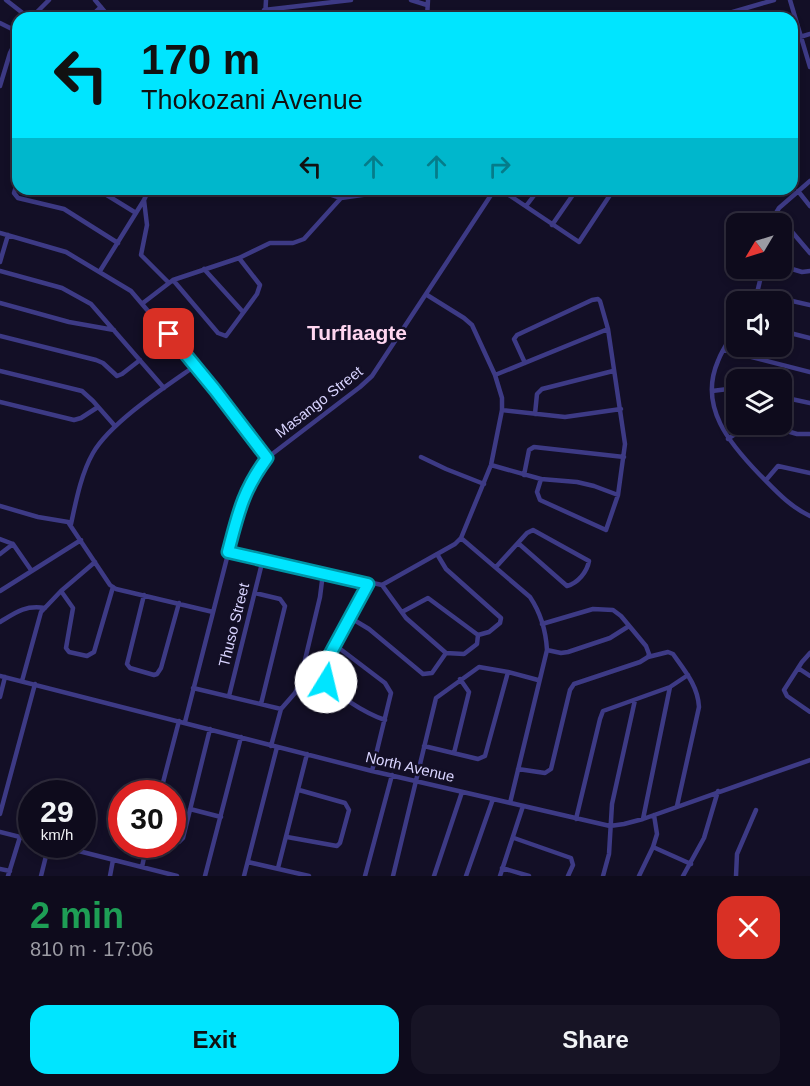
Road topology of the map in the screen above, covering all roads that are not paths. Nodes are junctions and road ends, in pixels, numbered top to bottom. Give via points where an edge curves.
1 (6, 0) edge
2 (49, 0) edge
3 (95, 0) edge
4 (266, 0) edge
5 (351, 0) edge
6 (411, 0) edge
7 (774, 0) edge
8 (427, 3) edge
9 (101, 8) junction
10 (264, 10) joint
11 (22, 12) edge
12 (36, 12) edge
13 (96, 12) edge
14 (105, 12) edge
15 (733, 12) edge
16 (798, 30) edge
17 (810, 34) edge
18 (800, 37) junction
19 (12, 50) edge
20 (810, 67) edge
21 (0, 86) edge
22 (810, 181) edge
23 (798, 192) joint
24 (16, 195) edge
25 (107, 195) edge
26 (146, 195) edge
27 (332, 195) edge
28 (362, 195) edge
29 (491, 195) edge
30 (509, 195) edge
31 (534, 195) edge
32 (573, 195) edge
33 (610, 195) edge
34 (794, 195) edge
35 (341, 198) junction
36 (144, 200) junction
37 (526, 206) junction
38 (810, 206) edge
39 (136, 213) junction
40 (552, 225) junction
41 (0, 233) edge
42 (8, 235) junction
43 (118, 243) junction
44 (810, 253) edge
45 (239, 258) junction
46 (0, 262) edge
47 (204, 269) junction
48 (792, 269) edge
49 (0, 271) edge
50 (100, 271) junction
51 (810, 271) edge
52 (171, 281) junction
53 (427, 296) junction
54 (792, 301) edge
55 (0, 303) edge
56 (143, 303) junction
57 (810, 305) edge
58 (243, 312) junction
59 (608, 329) junction
60 (114, 330) junction
61 (792, 334) edge
62 (0, 336) edge
63 (810, 338) edge
64 (726, 346) edge
65 (724, 350) junction
66 (140, 360) junction
67 (525, 363) junction
68 (195, 366) junction
69 (0, 371) edge
70 (613, 371) junction
71 (810, 372) edge
72 (495, 375) junction
73 (164, 388) junction
74 (726, 389) edge
75 (712, 391) junction
76 (792, 399) edge
77 (0, 402) edge
78 (810, 403) edge
79 (98, 406) junction
80 (621, 409) junction
81 (502, 410) junction
82 (534, 414) junction
83 (115, 426) junction
84 (792, 433) edge
85 (810, 434) edge
86 (735, 435) edge
87 (728, 440) junction
88 (421, 457) dead end
89 (624, 457) junction
90 (267, 458) junction
91 (491, 465) junction
92 (810, 473) edge
93 (524, 475) junction
94 (541, 479) junction
95 (765, 480) junction
96 (484, 484) junction
97 (618, 495) junction
98 (0, 506) edge
99 (810, 516) edge
100 (71, 524) junction
101 (461, 538) junction
102 (0, 539) edge
103 (81, 540) junction
104 (518, 543) junction
105 (13, 544) junction
106 (228, 552) junction
107 (0, 554) edge
108 (437, 554) junction
109 (263, 559) junction
110 (95, 562) junction
111 (496, 567) junction
112 (31, 570) junction
113 (322, 573) junction
114 (368, 584) junction
115 (382, 585) junction
116 (113, 587) junction
117 (0, 591) edge
118 (61, 591) junction
119 (255, 593) junction
120 (144, 595) junction
121 (179, 603) junction
122 (45, 608) junction
123 (213, 612) junction
124 (402, 612) junction
125 (349, 617) junction
126 (0, 622) edge
127 (542, 624) junction
128 (629, 626) junction
129 (478, 635) junction
130 (335, 645) junction
131 (547, 650) junction
132 (446, 653) junction
133 (810, 653) edge
134 (648, 657) junction
135 (798, 668) junction
136 (508, 672) junction
137 (688, 675) junction
138 (2, 676) edge
139 (810, 676) edge
140 (460, 679) junction
141 (538, 680) junction
142 (22, 681) junction
143 (35, 684) junction
144 (670, 687) junction
145 (193, 688) junction
146 (229, 696) junction
147 (0, 697) edge
148 (635, 700) junction
149 (261, 704) junction
150 (281, 709) junction
151 (810, 712) edge
152 (385, 720) junction
153 (179, 721) junction
154 (186, 722) junction
155 (210, 729) junction
156 (241, 737) junction
157 (274, 746) junction
158 (424, 746) junction
159 (454, 753) junction
160 (307, 754) junction
161 (810, 760) edge
162 (519, 769) junction
163 (372, 771) junction
164 (392, 775) junction
165 (0, 780) edge
166 (164, 780) edge
167 (417, 781) junction
168 (8, 783) junction
169 (299, 790) junction
170 (718, 791) junction
171 (462, 792) junction
172 (493, 799) junction
173 (510, 803) junction
174 (523, 806) junction
175 (677, 806) junction
176 (190, 809) junction
177 (756, 810) dead end
178 (0, 814) edge
179 (654, 815) junction
180 (221, 818) junction
181 (576, 819) junction
182 (642, 819) junction
183 (186, 826) edge
184 (610, 826) junction
185 (0, 832) edge
186 (18, 836) edge
187 (287, 837) junction
188 (514, 838) junction
189 (18, 844) edge
190 (653, 847) junction
191 (96, 856) edge
192 (46, 858) edge
193 (145, 858) edge
194 (113, 860) junction
195 (248, 862) junction
196 (691, 864) junction
197 (144, 868) junction
198 (278, 868) junction
199 (502, 868) junction
200 (0, 869) edge
201 (9, 874) edge
202 (41, 876) edge
203 (110, 876) edge
204 (144, 876) edge
205 (177, 876) edge
206 (205, 876) edge
207 (244, 876) edge
208 (309, 876) edge
209 (365, 876) edge
210 (393, 876) edge
211 (434, 876) edge
212 (466, 876) edge
213 (500, 876) edge
214 (529, 876) edge
215 (568, 876) edge
216 (603, 876) edge
217 (639, 876) edge
218 (683, 876) edge
219 (736, 876) edge

1 - 11 street
2 - 12 street
3 - 9 street
4 - 10 street
5 - 10 street
6 - 8 street
7 - 15 street
9 - 13 street
9 - 14 street
16 - 18 street
17 - 18 street
18 - 20 street
19 - 21 street
22 - 23 street
23 - 38 street
24 - 43 street via 64,209
25 - 39 street
26 - 36 street
27 - 35 street
28 - 35 street
29 - 53 street, Masango Street
30 - 37 street
31 - 37 street
32 - 40 street
33 - 40 street via 580,241
34 - 44 street via 779,208 777,215
35 - 45 street via 304,239 270,243
36 - 39 street
36 - 52 street via 147,225 141,255
37 - 40 street
39 - 43 street
41 - 42 street
42 - 46 street
42 - 50 street via 66,252
43 - 50 street
45 - 47 street
45 - 58 street via 260,285
47 - 52 street
47 - 58 street
48 - 51 street
49 - 60 street via 72,292 90,304
50 - 56 street
52 - 56 street
52 - 58 street via 223,336 228,335
53 - 72 street via 472,325
53 - 90 street, Masango Street via 372,376
54 - 57 street
55 - 60 street
56 - 68 street
59 - 67 street
59 - 67 street via 600,301 592,300 517,334 514,339
59 - 70 street
60 - 66 street
61 - 63 street
62 - 66 street via 96,360 117,376
64 - 65 street
65 - 71 street
65 - 75 street via 717,362
66 - 73 street
67 - 72 street
68 - 73 street
68 - 90 street
69 - 79 street via 82,392
70 - 80 street
70 - 82 street via 542,389 537,394
72 - 81 street
73 - 83 street
74 - 75 street
75 - 87 street via 712,401
76 - 78 street
77 - 79 street via 74,420
79 - 83 street
80 - 82 street via 565,417
80 - 89 street
81 - 82 street
81 - 91 street
83 - 100 street via 94,452
84 - 85 street
86 - 87 street
87 - 95 street
88 - 96 street
89 - 93 street via 534,447 529,450
89 - 97 street
90 - 106 street, Masango Street via 244,494
91 - 93 street
91 - 96 street
92 - 95 street via 778,466
93 - 94 street
94 - 97 street via 577,482
94 - 97 street via 537,492 540,500 606,530
95 - 99 street via 786,501
96 - 101 street
98 - 100 street
100 - 103 street
101 - 108 street
101 - 111 street
102 - 105 street
103 - 110 street
103 - 112 street
104 - 104 street via 567,586 588,567 589,561 537,531 527,532
104 - 111 street
105 - 107 street
105 - 112 street
106 - 109 street
106 - 123 street, Masango Street
108 - 115 street
108 - 129 street via 446,569 501,618 500,624
109 - 113 street
109 - 119 street, Thuso Street
110 - 116 street
110 - 118 street
111 - 127 street via 530,597
112 - 117 street
113 - 114 street
113 - 150 street via 299,685
114 - 115 street
114 - 125 street
115 - 124 street
116 - 118 street via 94,652 87,656 66,648 73,608
116 - 120 street
118 - 122 street
119 - 146 street, Thuso Street
119 - 149 street via 280,599 285,606
120 - 121 street
120 - 121 street via 127,664 154,675 161,668
121 - 123 street
122 - 126 street via 22,608
122 - 142 street via 39,616
123 - 145 street, Masango Street
124 - 129 street via 428,598
124 - 132 street
125 - 130 street
125 - 132 street via 423,674 432,674
127 - 128 street via 601,608 617,612
127 - 131 street
128 - 131 street via 610,638 568,652
128 - 134 street via 649,650
129 - 132 street via 477,644 464,654
130 - 152 street via 388,686 392,693
130 - 152 street via 321,671 323,679 363,711
131 - 141 street
133 - 135 street
134 - 137 street via 671,652
134 - 162 street via 574,684 550,769
135 - 139 street
135 - 151 street via 784,688 785,694
136 - 140 street via 479,667
136 - 141 street
136 - 159 street via 485,756 478,759
137 - 144 street
137 - 175 street via 697,691 699,707
138 - 142 street, North Avenue
138 - 147 street
140 - 158 street via 434,700
140 - 159 street via 469,692
141 - 162 street
142 - 143 street, North Avenue
143 - 153 street, North Avenue
143 - 168 street
144 - 148 street
144 - 182 street
145 - 146 street
145 - 154 street, Masango Street
146 - 149 street
148 - 181 street via 602,714
148 - 184 street
149 - 150 street
150 - 157 street
152 - 163 street
153 - 154 street, North Avenue
153 - 166 street
154 - 155 street, North Avenue
155 - 156 street, North Avenue
155 - 176 street
156 - 157 street, North Avenue
156 - 180 street
157 - 160 street, North Avenue
157 - 195 street
158 - 159 street
158 - 167 street
160 - 163 street, North Avenue
160 - 169 street
161 - 170 street, North Avenue
162 - 173 street
163 - 164 street, North Avenue
164 - 167 street, North Avenue
164 - 209 street
165 - 168 street
167 - 171 street, North Avenue
167 - 210 street
168 - 178 street
169 - 187 street
169 - 187 street via 345,803 349,810 337,846
170 - 175 street, North Avenue
170 - 196 street
171 - 172 street, North Avenue
171 - 211 street
172 - 173 street, North Avenue
172 - 212 street
173 - 174 street, North Avenue
174 - 181 street, North Avenue
174 - 188 street
175 - 179 street, North Avenue
176 - 180 street
176 - 183 street
177 - 219 street via 737,854
179 - 182 street, North Avenue
179 - 190 street via 657,834
180 - 206 street
181 - 184 street, North Avenue
182 - 184 street, North Avenue
184 - 216 street
185 - 186 street
187 - 198 street
188 - 199 street
188 - 215 street via 571,858 573,865
189 - 201 street
190 - 196 street
190 - 217 street
191 - 194 street
192 - 202 street
193 - 197 street
194 - 197 street
194 - 203 street
195 - 198 street
195 - 207 street
196 - 218 street
197 - 204 street
197 - 205 street
198 - 208 street
199 - 213 street
199 - 214 street
200 - 201 street

